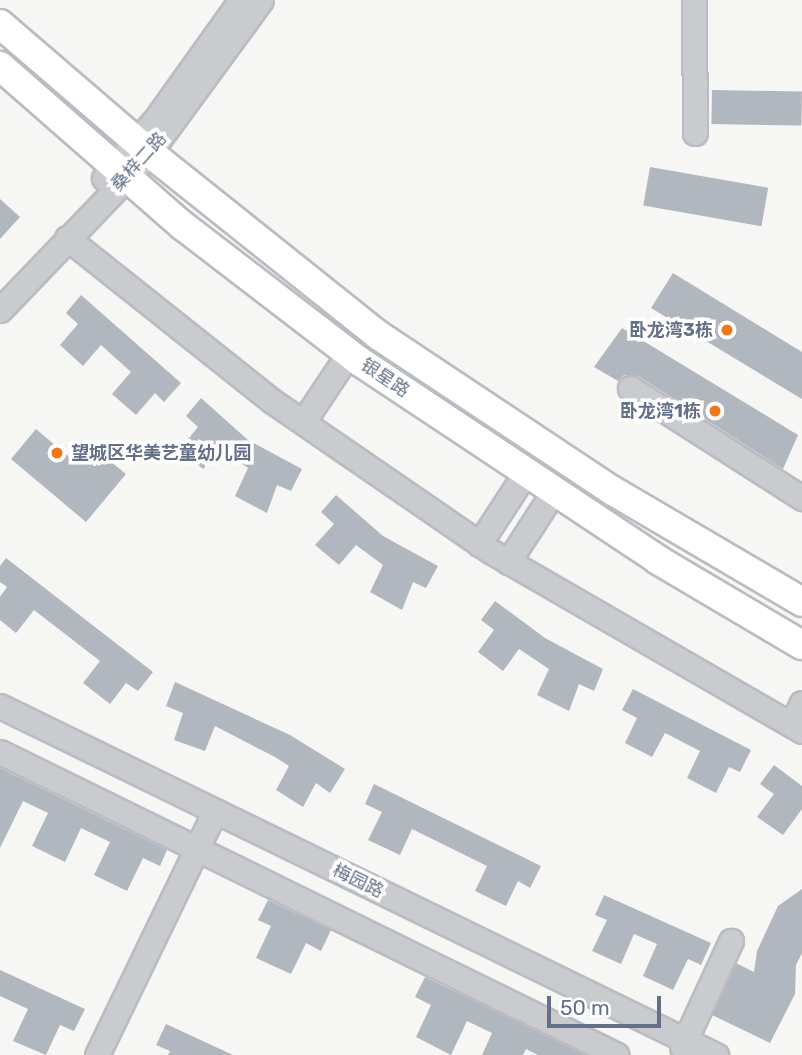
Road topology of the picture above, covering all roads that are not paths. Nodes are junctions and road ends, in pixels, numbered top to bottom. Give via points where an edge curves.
1 (241, 0) edge
2 (261, 0) edge
3 (694, 0) edge
4 (0, 24) edge
5 (0, 66) edge
6 (695, 133) dead end
7 (143, 147) junction
8 (121, 172) junction
9 (67, 238) junction
10 (0, 286) edge
11 (0, 310) edge
12 (349, 353) junction
13 (630, 388) dead end
14 (303, 422) junction
15 (526, 472) junction
16 (554, 491) junction
17 (802, 498) edge
18 (479, 544) junction
19 (508, 562) junction
20 (802, 602) edge
21 (802, 645) edge
22 (802, 703) edge
23 (0, 706) edge
24 (0, 715) edge
25 (797, 728) edge
26 (0, 752) edge
27 (213, 814) junction
28 (197, 849) junction
29 (730, 941) dead end
30 (689, 1047) edge
31 (97, 1055) edge
32 (617, 1055) edge
33 (716, 1055) edge

1 - 7 street, 桑梓二路
2 - 7 street, 桑梓二路
3 - 6 street
4 - 7 main road, 银星路
5 - 8 main road, 银星路
7 - 8 street, 桑梓二路
7 - 20 main road, 银星路 via 378,335 613,491
8 - 9 street, 桑梓二路
8 - 10 street, 桑梓二路
8 - 12 main road, 银星路
9 - 11 street, 桑梓二路
9 - 14 street
12 - 14 street
12 - 15 main road, 银星路
13 - 17 street
14 - 18 street
15 - 16 main road, 银星路
15 - 18 street
16 - 19 street
16 - 21 main road, 银星路 via 658,561
18 - 19 street
19 - 25 street
22 - 25 street
23 - 27 street, 梅园路
24 - 27 street, 梅园路
26 - 28 street
27 - 28 street
27 - 30 street, 梅园路
28 - 31 street
28 - 32 street
29 - 30 street
30 - 33 street, 梅园路

